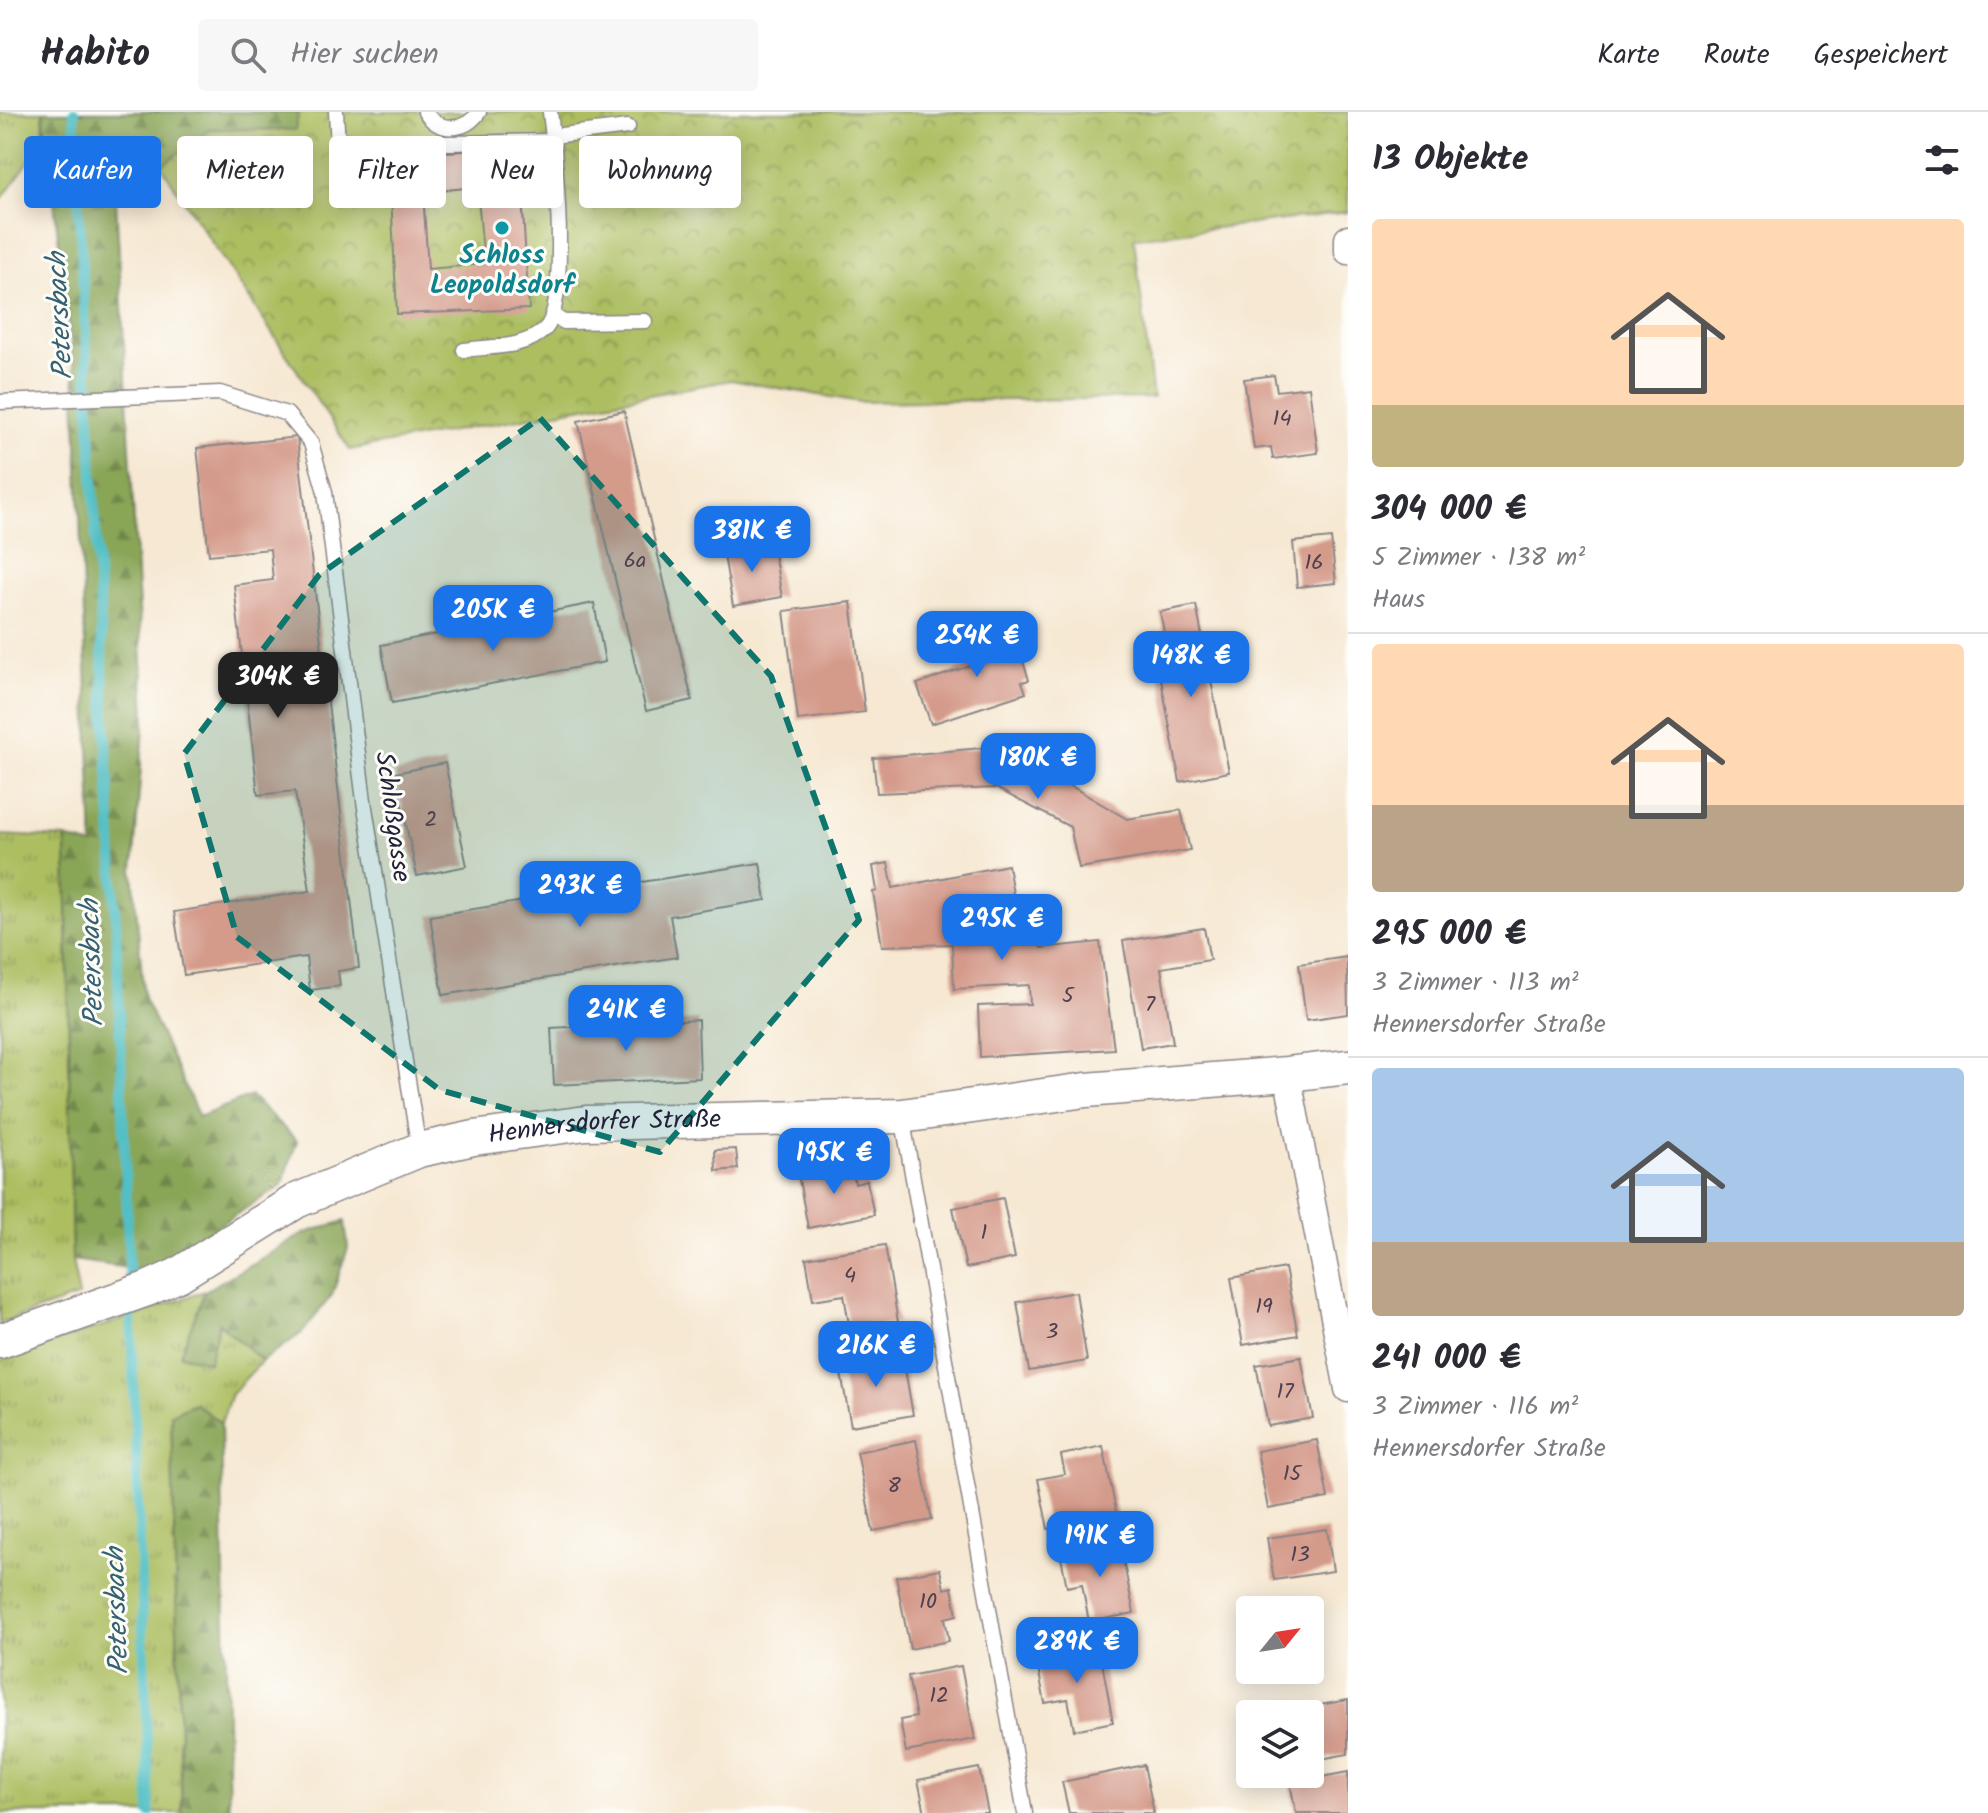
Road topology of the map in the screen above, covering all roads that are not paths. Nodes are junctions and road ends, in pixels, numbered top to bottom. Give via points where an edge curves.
1 (336, 112) edge
2 (425, 112) edge
3 (479, 112) edge
4 (550, 112) edge
5 (628, 127) dead end
6 (553, 136) edge
7 (563, 137) edge
8 (462, 142) edge
9 (558, 208) edge
10 (1348, 239) edge
11 (1348, 251) edge
12 (552, 315) junction
13 (645, 321) dead end
14 (464, 350) dead end
15 (0, 402) edge
16 (1348, 1067) edge
17 (1287, 1074) junction
18 (902, 1116) junction
19 (419, 1150) junction
20 (0, 1341) edge
21 (1348, 1389) edge
22 (1025, 1813) edge

1 - 8 lane via 338,145
2 - 3 lane via 436,124 456,128
4 - 6 lane
5 - 7 lane
9 - 12 lane via 557,297
10 - 11 street
12 - 13 lane via 564,322
12 - 14 lane via 548,327 535,337
15 - 19 lane, Schloßgasse via 220,393 287,414 311,443 325,492 364,801
16 - 17 street, Hennersdorfer Straße
17 - 18 street, Hennersdorfer Straße via 1086,1090
17 - 21 street
18 - 19 street, Hennersdorfer Straße via 586,1123
18 - 22 lane
19 - 20 street, Hennersdorfer Straße via 296,1201 178,1275

